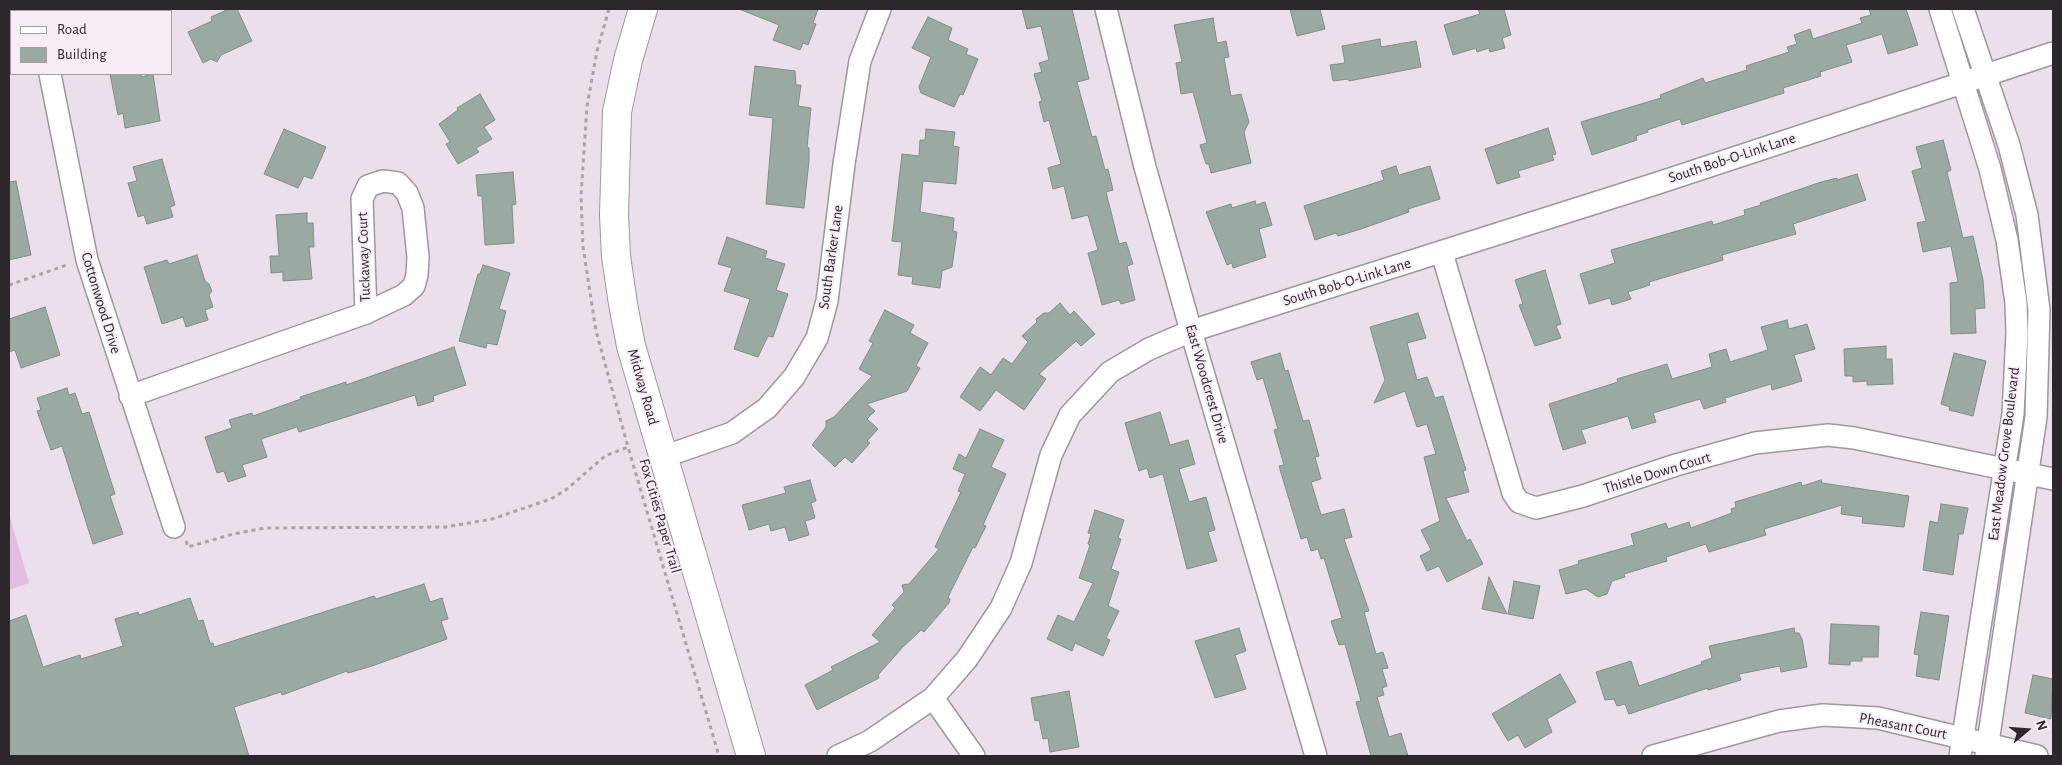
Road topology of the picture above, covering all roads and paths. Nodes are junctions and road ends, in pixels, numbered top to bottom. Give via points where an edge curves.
1 (643, 9) edge
2 (880, 9) edge
3 (1106, 9) edge
4 (1940, 9) edge
5 (1963, 9) edge
6 (2053, 53) edge
7 (50, 75) edge
8 (1985, 75) junction
9 (1963, 82) junction
10 (1442, 253) junction
11 (87, 260) junction
12 (9, 285) edge
13 (366, 314) junction
14 (1191, 331) junction
15 (130, 396) junction
16 (663, 457) junction
17 (2004, 468) junction
18 (2028, 472) junction
19 (2053, 479) edge
20 (172, 520) joint
21 (933, 698) junction
22 (1961, 747) edge
23 (1987, 750) edge
24 (719, 756) edge
25 (752, 756) edge
26 (838, 756) edge
27 (974, 756) edge
28 (1316, 756) edge
29 (1653, 756) edge
30 (2037, 756) edge

1 - 16 main road, Midway Road via 628,60 618,112 614,215 616,256 630,338
2 - 16 street, South Barker Lane via 860,61 827,301 817,338 794,377 767,408 732,433
3 - 14 street, East Woodcrest Drive via 1145,167
4 - 9 street, East Meadow Grove Boulevard
5 - 8 street, East Meadow Grove Boulevard
6 - 8 street, South Bob-O-Link Lane
7 - 11 street, Cottonwood Drive
8 - 9 street, South Bob-O-Link Lane
8 - 18 street, East Meadow Grove Boulevard via 2009,145 2027,215 2036,274 2039,379
9 - 10 street, South Bob-O-Link Lane
9 - 17 street, East Meadow Grove Boulevard via 1990,169 2007,240 2016,303 2013,414
10 - 14 street, South Bob-O-Link Lane
10 - 17 street, Thistle Down Court via 1513,493 1519,502 1536,508 1755,443 1806,436 1854,438
11 - 12 path
11 - 15 street, Cottonwood Drive
13 - 13 street, Tuckaway Court via 404,295 414,286 417,275 413,208 407,193 398,183 383,181 368,186 362,199
13 - 15 street, Tuckaway Court
14 - 21 street, South Bob-O-Link Lane via 1149,349 1110,372 1070,415 1052,454 1021,563 1001,608 967,659
14 - 28 street, East Woodcrest Drive
15 - 20 street, Cottonwood Drive
16 - 25 main road, Midway Road
17 - 18 street, Thistle Down Court
17 - 22 street, East Meadow Grove Boulevard
18 - 19 street, Thistle Down Court
18 - 23 street, East Meadow Grove Boulevard
20 - 24 path, Fox Cities Paper Trail via 181,526 188,547 265,528 446,527 500,517 537,505 567,489 605,456 628,447
21 - 26 street, South Bob-O-Link Lane via 870,741
21 - 27 street
22 - 23 street, Pheasant Court
22 - 29 street, Pheasant Court via 1878,718 1823,716 1779,721
23 - 30 street, Pheasant Court

